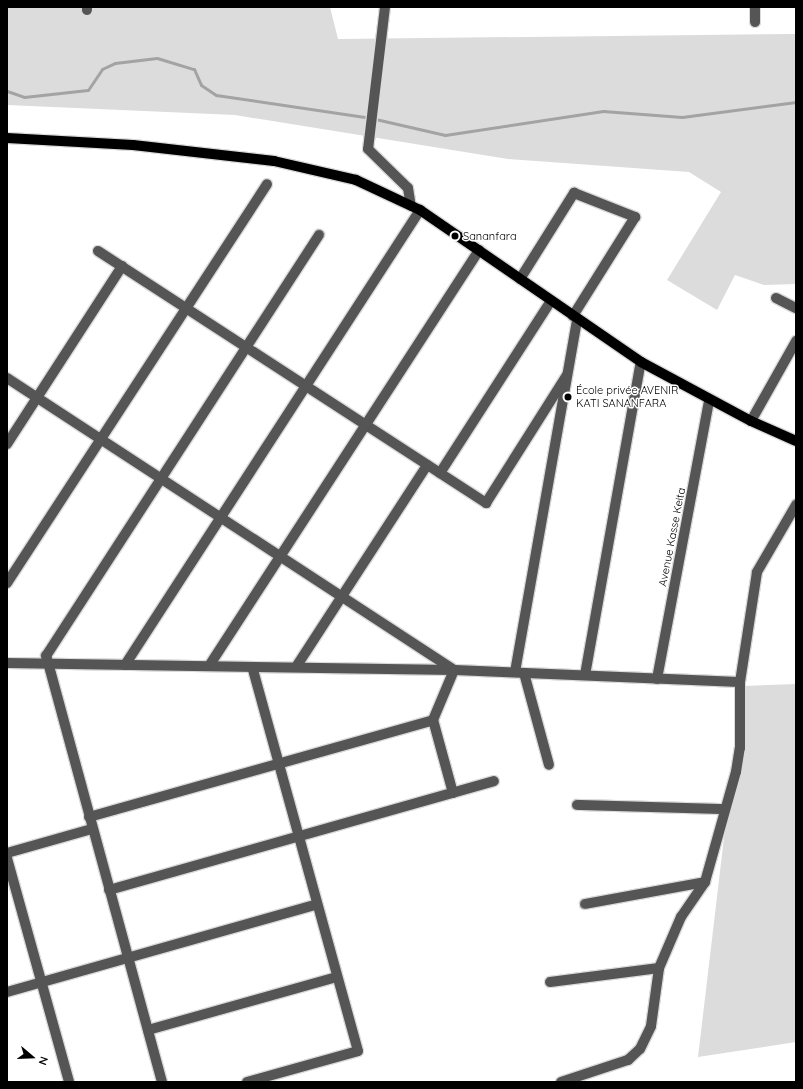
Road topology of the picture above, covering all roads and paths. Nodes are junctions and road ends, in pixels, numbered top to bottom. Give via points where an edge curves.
1 (385, 7) edge
2 (755, 7) edge
3 (755, 22) dead end
4 (7, 138) edge
5 (267, 184) dead end
6 (415, 208) junction
7 (319, 234) dead end
8 (479, 250) junction
9 (98, 251) dead end
10 (122, 266) junction
11 (520, 279) junction
12 (776, 298) dead end
13 (551, 301) junction
14 (186, 308) junction
15 (796, 308) edge
16 (575, 318) junction
17 (796, 341) edge
18 (246, 347) junction
19 (641, 362) junction
20 (567, 375) junction
21 (7, 378) edge
22 (306, 386) junction
23 (37, 398) junction
24 (709, 400) junction
25 (751, 421) junction
26 (365, 425) junction
27 (101, 440) junction
28 (796, 441) edge
29 (7, 444) edge
30 (428, 465) junction
31 (440, 474) junction
32 (161, 478) junction
33 (796, 505) edge
34 (221, 517) junction
35 (280, 556) junction
36 (7, 583) edge
37 (342, 597) junction
38 (7, 663) edge
39 (47, 664) junction
40 (125, 665) junction
41 (209, 666) junction
42 (252, 667) junction
43 (296, 667) junction
44 (454, 670) junction
45 (519, 673) junction
46 (585, 675) junction
47 (657, 679) junction
48 (740, 682) junction
49 (433, 720) junction
50 (278, 763) junction
51 (549, 765) dead end
52 (494, 781) dead end
53 (453, 793) junction
54 (577, 805) dead end
55 (724, 809) junction
56 (89, 817) junction
57 (92, 829) junction
58 (299, 836) junction
59 (7, 853) edge
60 (7, 858) edge
61 (705, 882) junction
62 (109, 890) junction
63 (317, 904) junction
64 (585, 904) dead end
65 (128, 958) junction
66 (659, 968) junction
67 (337, 977) junction
68 (550, 982) dead end
69 (42, 983) junction
70 (7, 992) edge
71 (148, 1030) junction
72 (69, 1082) edge
73 (162, 1082) edge
74 (247, 1082) edge
75 (561, 1082) edge

1 - 6 street via 368,149 408,188
2 - 3 street
4 - 6 main road via 133,145 274,161 356,180
5 - 14 street
6 - 8 main road
6 - 22 street
7 - 18 street
8 - 11 main road
8 - 26 street
9 - 10 street
10 - 14 street
10 - 23 street
11 - 13 main road
11 - 16 street via 574,193 635,217
12 - 15 street
13 - 16 main road
13 - 31 street
14 - 18 street
14 - 27 street
16 - 19 main road
16 - 20 street
17 - 25 street
18 - 22 street
18 - 32 street
19 - 24 main road
19 - 46 street
20 - 31 street via 486,503
20 - 45 street
21 - 23 street
22 - 26 street
22 - 34 street
23 - 27 street
23 - 29 street
24 - 25 main road
24 - 47 street, Avenue Kasse Keita
25 - 28 main road
26 - 30 street
26 - 35 street
27 - 32 street
27 - 36 street
30 - 31 street
30 - 37 street
32 - 34 street
32 - 39 street via 46,656
33 - 48 street via 757,572
34 - 35 street
34 - 40 street
35 - 37 street
35 - 41 street
37 - 43 street
37 - 44 street
38 - 39 street
39 - 40 street
39 - 56 street
40 - 41 street
41 - 42 street
42 - 43 street
42 - 50 street
43 - 44 street
44 - 45 street
44 - 49 street
45 - 46 street
45 - 51 street
46 - 47 street
47 - 48 street
48 - 55 street via 740,748
49 - 50 street
49 - 53 street
50 - 56 street
50 - 58 street
52 - 53 street
53 - 58 street
54 - 55 street
55 - 61 street
56 - 57 street
57 - 59 street
57 - 62 street
58 - 62 street
58 - 63 street
60 - 69 street
61 - 64 street
61 - 66 street via 681,917
62 - 65 street
63 - 65 street
63 - 67 street
65 - 69 street
65 - 71 street
66 - 68 street
66 - 75 street via 656,1007 640,1048 628,1060
67 - 71 street
67 - 74 street via 358,1051
69 - 70 street
69 - 72 street
71 - 73 street

